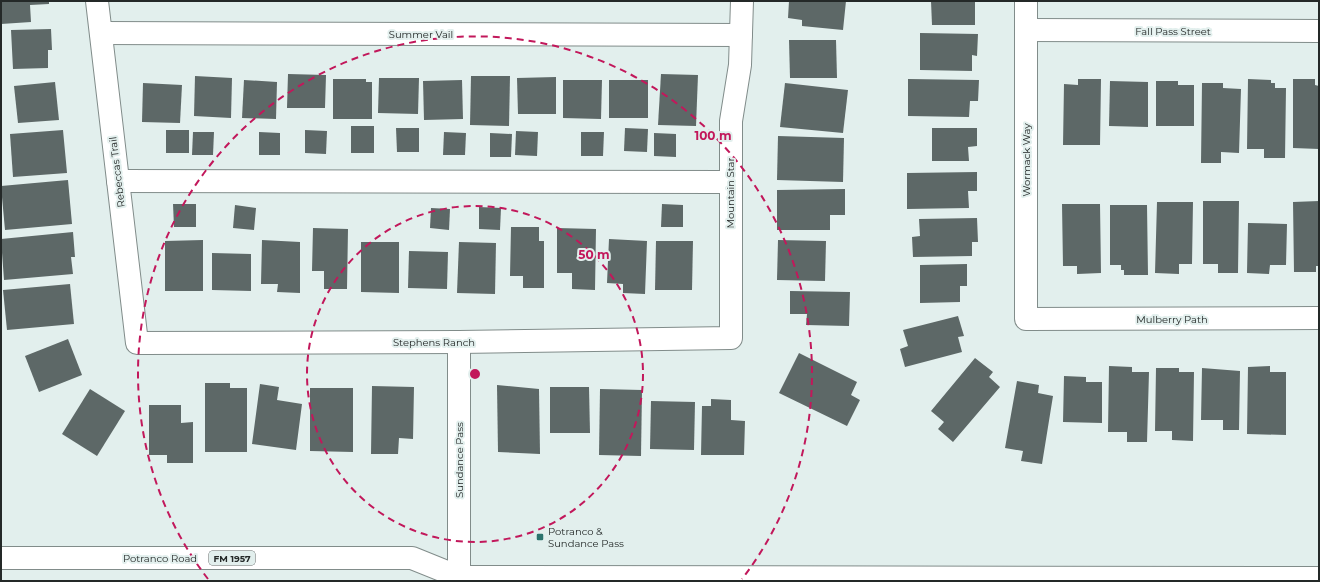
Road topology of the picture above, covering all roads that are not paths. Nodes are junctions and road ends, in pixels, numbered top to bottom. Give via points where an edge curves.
1 (97, 1) edge
2 (742, 1) edge
3 (1026, 1) edge
4 (1026, 30) junction
5 (1319, 31) edge
6 (101, 33) junction
7 (742, 35) junction
8 (118, 181) junction
9 (730, 182) junction
10 (1319, 318) edge
11 (1026, 319) joint
12 (731, 338) joint
13 (459, 342) junction
14 (136, 343) joint
15 (1, 558) edge
16 (1319, 578) edge
17 (454, 579) edge
18 (1181, 580) edge

1 - 6 street, Rebeccas Trail
2 - 7 street, Mountain Star
3 - 4 street, Wormack Way
4 - 5 street, Fall Pass Street
4 - 11 street, Wormack Way
6 - 7 street, Summer Vail
6 - 8 street, Rebeccas Trail
7 - 9 street, Mountain Star via 731,121
8 - 9 street
8 - 14 street, Rebeccas Trail
9 - 12 street, Mountain Star
10 - 11 street, Mulberry Path
12 - 13 street, Stephens Ranch
13 - 14 street, Stephens Ranch
13 - 17 street, Sundance Pass
15 - 17 street, Potranco Road / FM 1957 via 412,558
16 - 18 street, Potranco Road / FM 1957
17 - 18 street, Potranco Road / FM 1957

